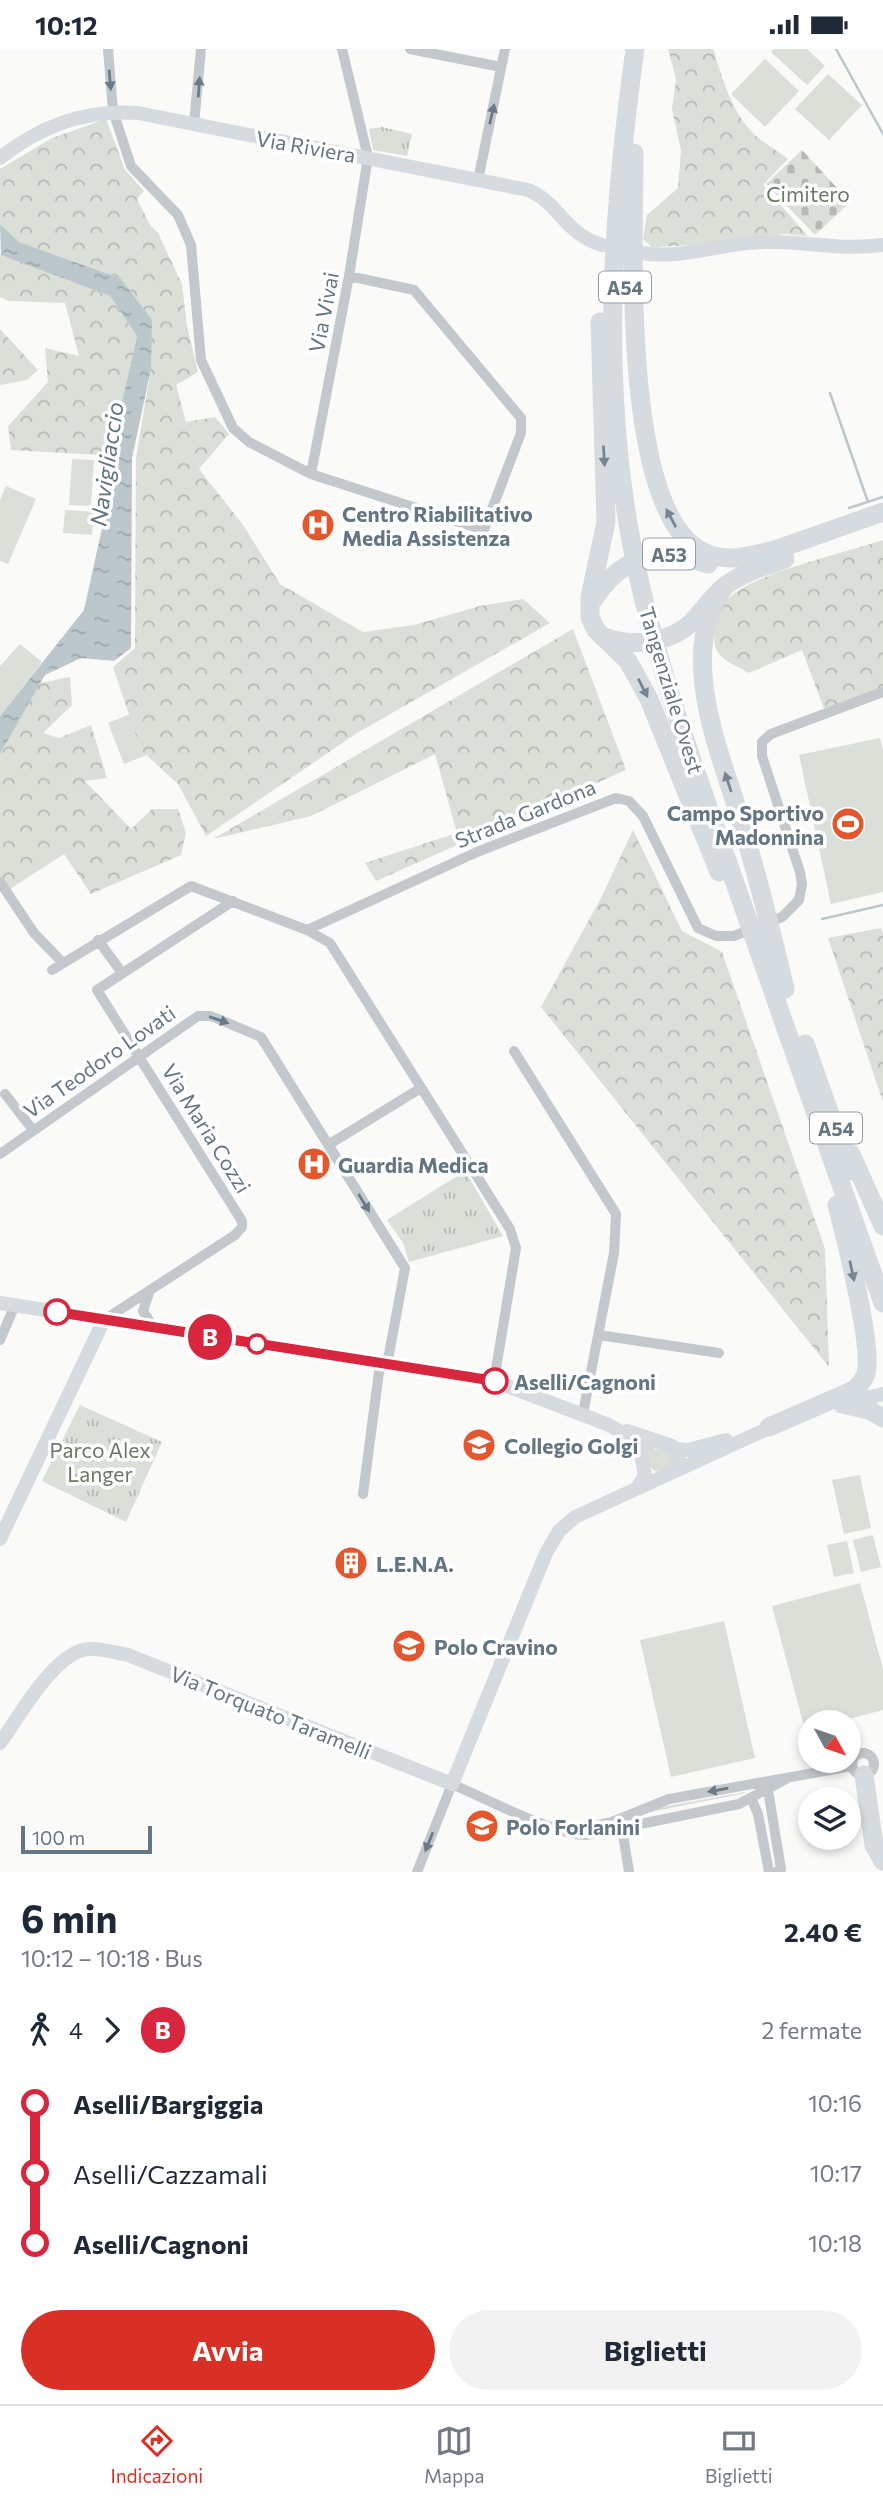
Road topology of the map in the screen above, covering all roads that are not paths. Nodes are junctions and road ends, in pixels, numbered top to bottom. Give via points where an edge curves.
1 (108, 49) edge
2 (201, 49) edge
3 (342, 49) edge
4 (410, 49) edge
5 (505, 49) edge
6 (635, 49) edge
7 (647, 49) edge
8 (501, 67) junction
9 (113, 111) junction
10 (194, 124) junction
11 (628, 148) junction
12 (368, 157) junction
13 (0, 158) edge
14 (478, 180) junction
15 (602, 245) dead end
16 (883, 245) edge
17 (641, 253) dead end
18 (349, 276) junction
19 (311, 474) junction
20 (883, 512) edge
21 (883, 525) edge
22 (773, 557) junction
23 (726, 585) junction
24 (590, 612) junction
25 (601, 635) junction
26 (883, 692) edge
27 (0, 882) edge
28 (233, 901) junction
29 (307, 930) junction
30 (98, 940) junction
31 (62, 962) junction
32 (52, 970) dead end
33 (122, 973) junction
34 (778, 989) junction
35 (514, 1051) dead end
36 (139, 1056) junction
37 (798, 1062) junction
38 (421, 1089) junction
39 (5, 1094) dead end
40 (825, 1094) junction
41 (33, 1130) junction
42 (328, 1145) junction
43 (0, 1154) edge
44 (883, 1226) edge
45 (883, 1267) edge
46 (150, 1290) junction
47 (883, 1303) edge
48 (8, 1304) edge
49 (104, 1320) junction
50 (155, 1328) junction
51 (599, 1335) junction
52 (0, 1340) edge
53 (719, 1353) dead end
54 (383, 1364) junction
55 (492, 1380) junction
56 (883, 1394) edge
57 (842, 1404) junction
58 (583, 1413) junction
59 (883, 1418) edge
60 (609, 1425) junction
61 (765, 1429) junction
62 (662, 1442) junction
63 (676, 1449) junction
64 (644, 1453) junction
65 (675, 1471) junction
66 (653, 1475) junction
67 (363, 1494) dead end
68 (0, 1539) edge
69 (18, 1718) junction
70 (0, 1722) edge
71 (0, 1743) edge
72 (868, 1766) edge
73 (452, 1784) junction
74 (767, 1785) junction
75 (751, 1798) junction
76 (638, 1810) junction
77 (544, 1824) junction
78 (644, 1824) junction
79 (622, 1829) junction
80 (879, 1853) edge
81 (417, 1872) edge
82 (629, 1872) edge
83 (769, 1872) edge
84 (776, 1872) edge
85 (878, 1872) edge

1 -> 9 street
10 -> 2 street
3 - 12 street
4 - 8 street
5 - 8 street
6 - 11 highway, Tangenziale Ovest / A54
7 - 11 highway, Tangenziale Ovest / A54
14 -> 8 street
9 - 10 street, Via Riviera
9 - 13 street, Via Riviera via 66,121
9 - 19 street via 131,166 170,205 184,227 195,263 201,361 233,428 249,442
10 - 12 street, Via Riviera
22 -> 11 highway via 731,559 700,550 674,525 661,498 647,435 638,355
11 -> 24 highway via 601,283 606,522
11 - 34 highway, Tangenziale Ovest / A54 via 625,367 635,527 669,674
12 - 14 street, Via Riviera
12 - 18 street, Via Vivai
14 - 15 street, Via Riviera via 541,195 578,235
16 - 17 street via 850,249 775,241 692,255
18 - 19 street, Via Vivai
18 - 19 street via 414,290 521,418 521,433 484,530
20 - 22 highway, A53
21 - 22 highway, A53
22 - 23 highway, A53
22 - 24 highway, A53 via 726,566 675,554 645,558 609,578
23 - 25 highway, A53 via 676,634 636,643
34 -> 23 highway via 742,824 712,732 706,697 705,630 712,606
24 - 25 highway
25 -> 34 highway via 628,661 649,699 698,824
26 - 29 street, Strada Gardona via 770,734 762,742 762,756 802,884 797,903 782,917 734,936 711,935 695,925 643,816 629,801 616,798 477,852
27 - 31 street via 34,933
28 - 29 street
28 - 30 street via 191,885
28 - 33 street
29 - 38 street via 330,943
30 - 31 street
30 - 33 street
31 - 32 street
33 - 36 street, Via Maria Cozzi via 97,990
34 - 37 highway, Tangenziale Ovest / A54
34 - 40 highway, Tangenziale Ovest / A54
35 - 51 street via 616,1214
36 - 41 street, Via Teodoro Lovati
36 -> 42 street, Via Teodoro Lovati via 202,1015 261,1037
36 - 46 street, Via Maria Cozzi via 242,1221 235,1235
37 - 47 highway, Tangenziale Ovest / A54
37 -> 61 highway via 851,1267 867,1370 854,1390
38 - 42 street
38 - 55 street via 510,1229 516,1248
39 - 41 street
40 - 44 highway
40 - 45 highway, Tangenziale Ovest / A54
41 - 43 street, Via Teodoro Lovati
42 -> 54 street via 405,1268
46 - 49 street
46 - 50 street via 143,1311
48 - 49 street
48 - 52 street
49 - 50 street
49 - 68 street
50 - 54 street
51 - 53 street
51 - 58 street
54 - 55 street
54 - 67 street
55 - 58 street
56 - 57 street
57 - 59 highway
57 - 61 street
58 - 60 street
60 - 62 street
60 - 64 street via 635,1440
61 - 63 street via 688,1450
61 - 65 street
62 - 63 street
62 - 64 street
63 - 65 street
64 - 66 street
65 - 66 street
66 - 73 street via 634,1491 575,1517 552,1540
69 - 70 street
69 - 71 street, Via Torquato Taramelli
69 - 73 street, Via Torquato Taramelli via 68,1656 89,1649 128,1655
70 - 71 street
72 - 74 street, Via Torquato Taramelli
72 - 80 highway
73 - 77 street, Via Torquato Taramelli
73 -> 81 street
74 - 75 street, Via Torquato Taramelli
74 -> 76 street, Via Torquato Taramelli via 669,1799
74 - 84 street via 781,1869
75 - 78 street, Via Torquato Taramelli
75 - 83 street
76 - 77 street, Via Torquato Taramelli via 588,1828
76 - 78 street
77 - 79 street, Via Torquato Taramelli via 577,1835
78 - 79 street, Via Torquato Taramelli
79 - 82 street
80 - 85 street

